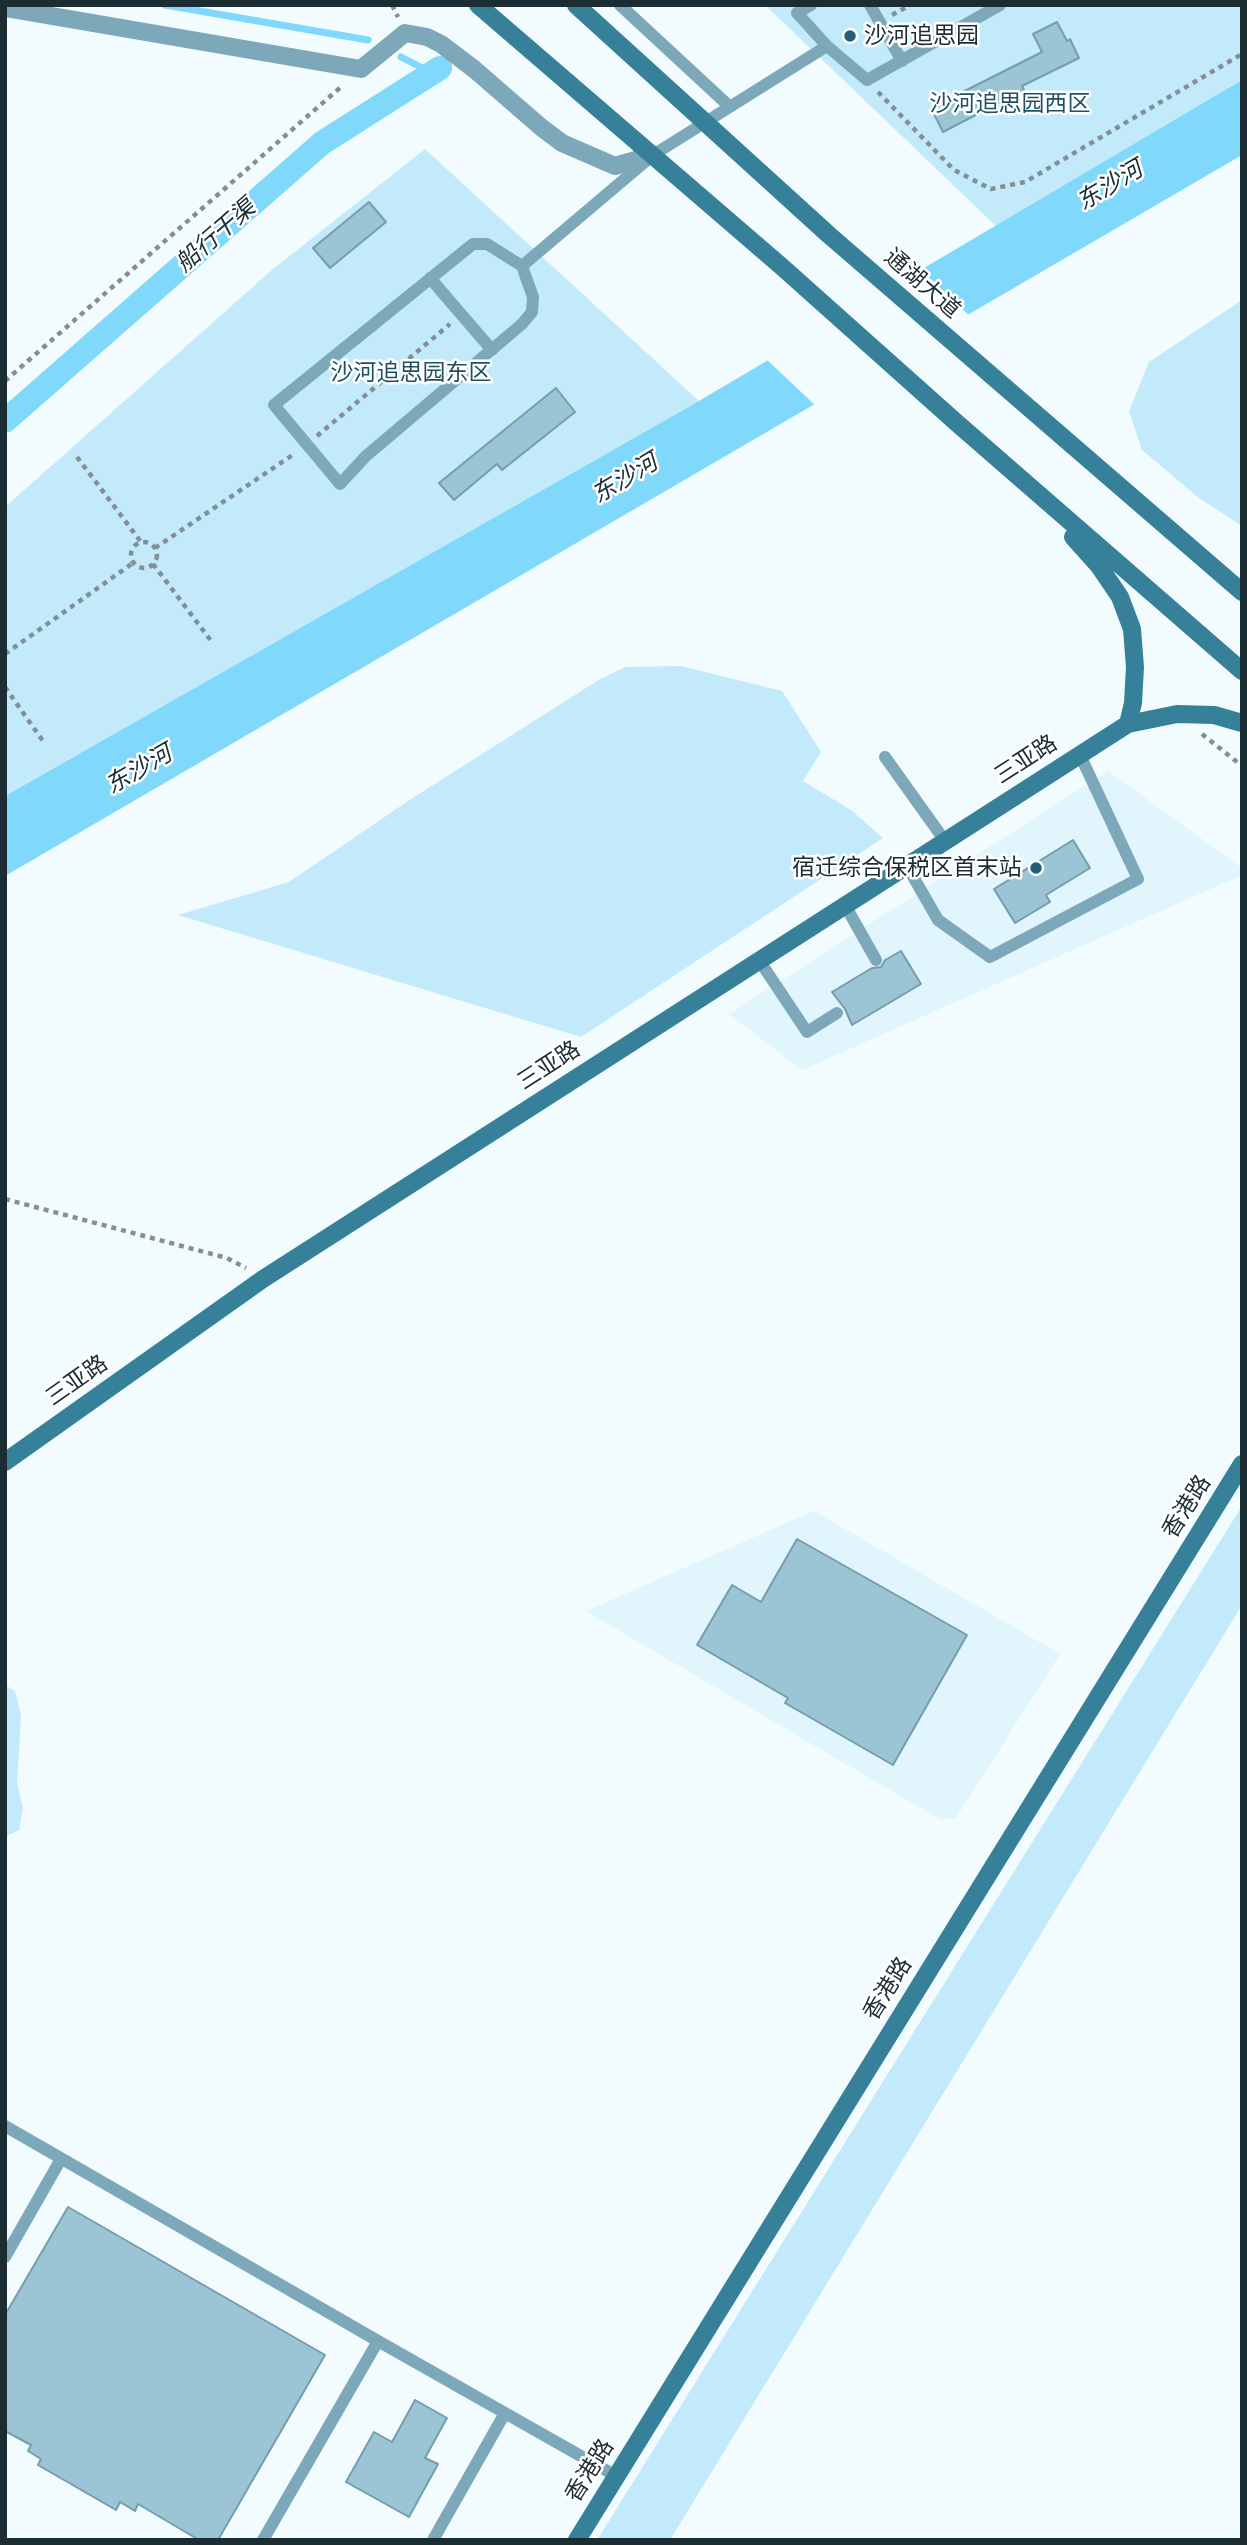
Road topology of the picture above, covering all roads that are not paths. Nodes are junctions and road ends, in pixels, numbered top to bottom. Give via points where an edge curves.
1 (478, 5) edge
2 (576, 5) edge
3 (620, 5) edge
4 (811, 5) edge
5 (870, 5) edge
6 (1000, 5) edge
7 (5, 8) edge
8 (827, 46) junction
9 (902, 61) junction
10 (729, 106) junction
11 (704, 121) junction
12 (653, 155) junction
13 (522, 267) junction
14 (430, 278) junction
15 (492, 350) junction
16 (1032, 489) junction
17 (1242, 592) edge
18 (1242, 671) edge
19 (1242, 723) edge
20 (1128, 724) junction
21 (1080, 755) junction
22 (885, 757) dead end
23 (945, 841) junction
24 (906, 866) junction
25 (845, 905) junction
26 (759, 960) junction
27 (876, 960) dead end
28 (837, 1013) dead end
29 (5, 1462) edge
30 (1242, 1464) edge
31 (5, 2126) edge
32 (61, 2159) junction
33 (5, 2257) edge
34 (378, 2342) junction
35 (505, 2413) junction
36 (616, 2476) junction
37 (264, 2540) edge
38 (433, 2540) edge
39 (577, 2540) edge

1 - 12 street
2 - 11 street, 通湖大道
3 - 10 lane
4 - 8 lane via 797,13
5 - 9 lane
6 - 9 lane
7 - 12 street via 361,69 405,33 427,37 474,69 562,143 615,166
8 - 9 lane via 867,80
8 - 10 lane
10 - 11 lane
11 - 12 lane
11 - 17 street, 通湖大道
12 - 13 lane
12 - 16 street
13 - 14 lane via 487,244 473,244
13 - 15 lane via 533,297 532,312
14 - 15 lane
14 - 15 lane via 274,405 340,484 366,456
16 - 18 street
16 - 20 street via 1120,597 1132,629 1134,654
19 - 20 street via 1214,715 1177,714
20 - 21 street, 三亚路
21 - 23 street, 三亚路
21 - 24 lane via 1138,879 990,957 938,920
22 - 23 lane
23 - 24 street, 三亚路
24 - 25 street, 三亚路
25 - 26 street, 三亚路
25 - 27 lane
26 - 28 lane via 807,1032
26 - 29 street, 三亚路 via 263,1279
30 - 36 street, 香港路
31 - 32 lane
32 - 33 lane
32 - 34 lane
34 - 35 lane
34 - 37 lane
35 - 36 lane
35 - 38 lane
36 - 39 street, 香港路

